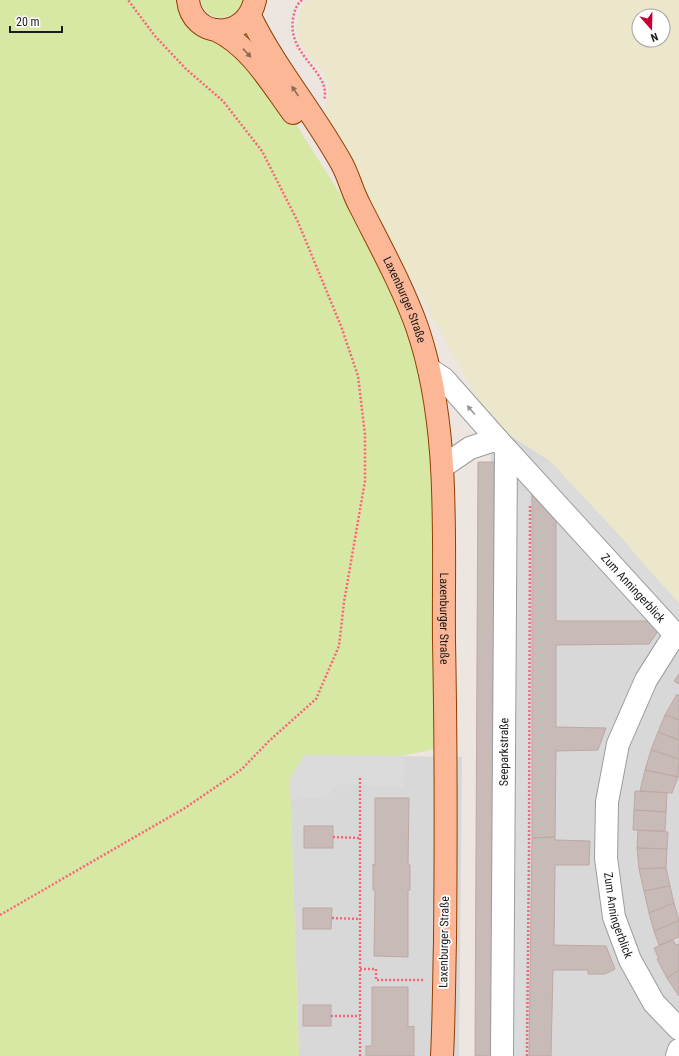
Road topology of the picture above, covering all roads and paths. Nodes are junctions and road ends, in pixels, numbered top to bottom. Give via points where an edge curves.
1 (128, 0) edge
2 (188, 0) edge
3 (302, 0) edge
4 (253, 8) edge
5 (216, 30) junction
6 (312, 116) junction
7 (355, 197) junction
8 (429, 369) junction
9 (502, 444) junction
10 (442, 467) junction
11 (530, 504) dead end
12 (360, 778) dead end
13 (333, 837) dead end
14 (360, 838) junction
15 (0, 915) edge
16 (332, 918) dead end
17 (360, 919) junction
18 (360, 969) junction
19 (444, 980) junction
20 (331, 1016) dead end
21 (360, 1016) junction
22 (679, 1029) edge
23 (679, 1050) edge
24 (360, 1056) edge
25 (442, 1056) edge
26 (502, 1056) edge
27 (527, 1056) edge
28 (677, 1056) edge

1 - 15 path via 155,36 186,69 223,101 262,151 298,222 341,326 358,376 365,435 365,481 338,646 316,699 242,769 185,808
2 - 5 main road, Laxenburger Straße via 198,21
3 - 6 path via 294,12 293,39 326,89 322,105
4 - 5 main road via 243,22 233,28
6 -> 4 main road, Laxenburger Straße via 264,44
5 -> 7 main road, Laxenburger Straße via 248,52 301,123 333,172
6 - 7 main road, Laxenburger Straße via 343,166
7 - 8 main road, Laxenburger Straße via 417,326
9 -> 8 street, Zum Anningerblick via 444,379
8 - 10 main road, Laxenburger Straße
9 - 10 street via 470,448
9 - 22 street, Zum Anningerblick via 675,634 646,680 618,744 607,802 606,858 614,917 630,960 654,1002
9 - 26 street, Seeparkstraße
10 - 19 main road, Laxenburger Straße via 446,780
11 - 27 path
12 - 14 path
13 - 14 path
14 - 17 path
16 - 17 path
17 - 18 path
18 - 19 path via 376,969 376,980
18 - 21 path
19 - 25 main road, Laxenburger Straße
20 - 21 path
21 - 24 path
23 - 28 street

